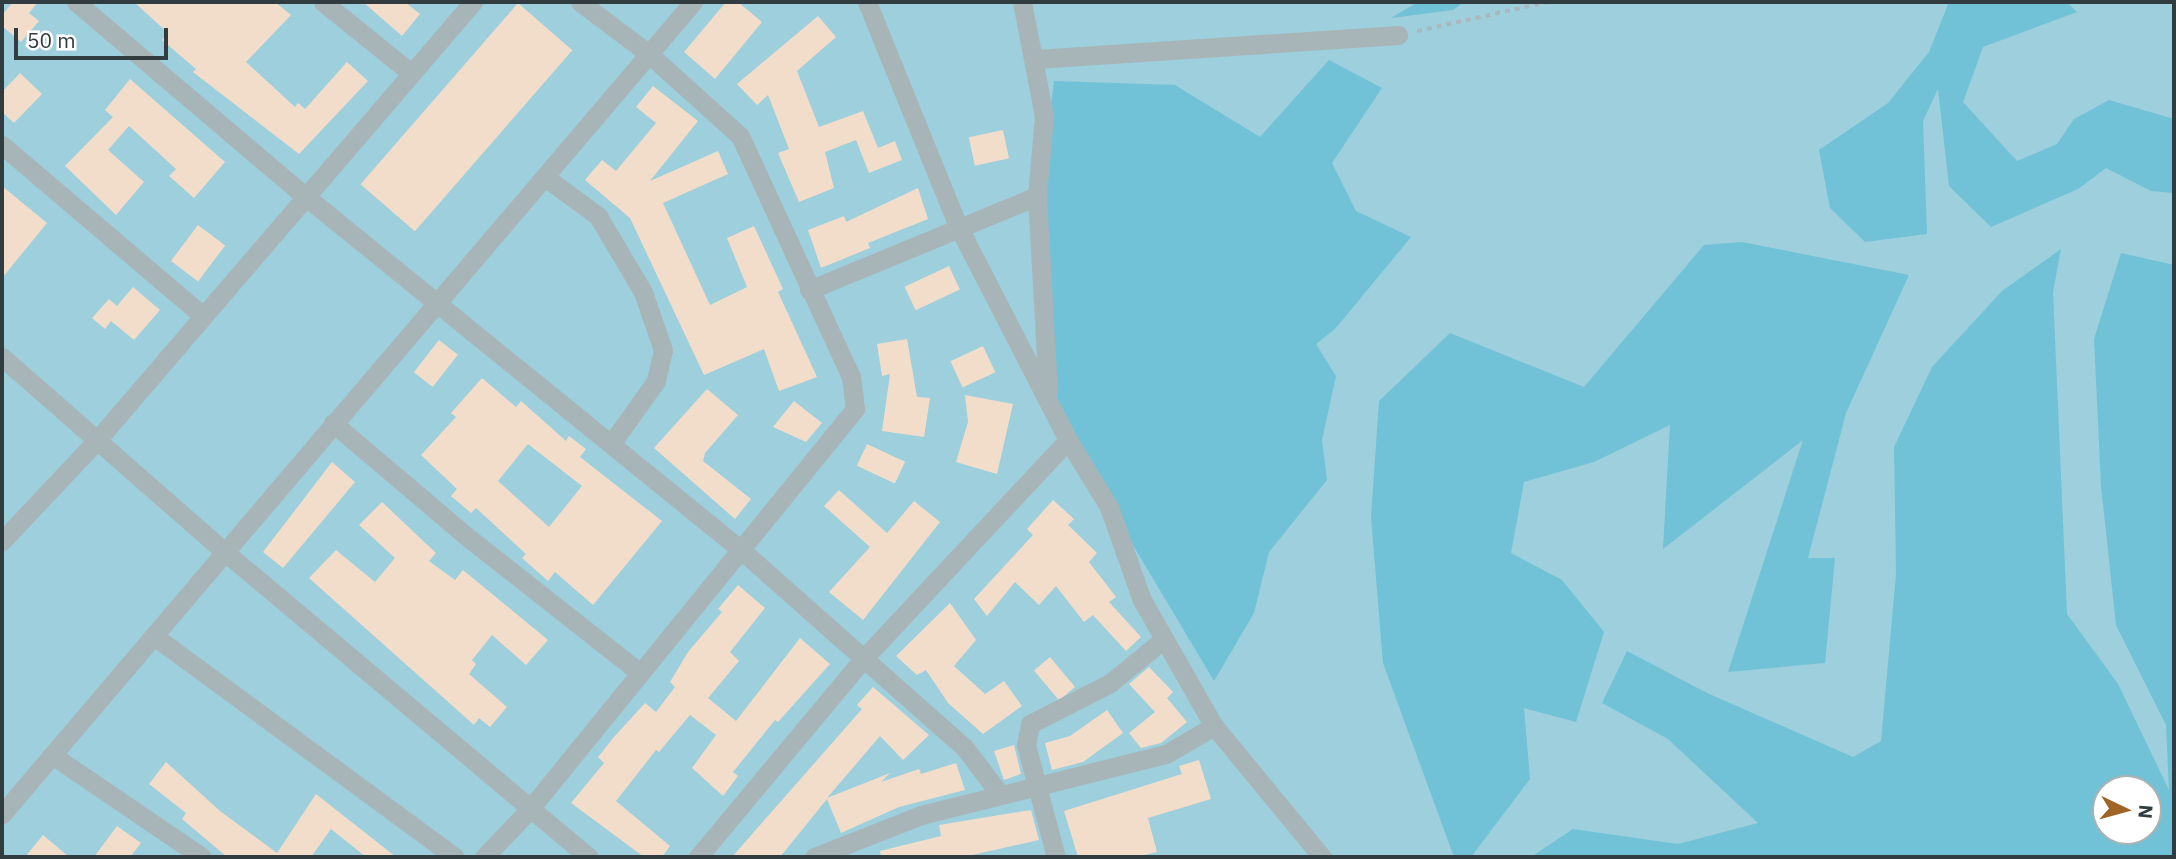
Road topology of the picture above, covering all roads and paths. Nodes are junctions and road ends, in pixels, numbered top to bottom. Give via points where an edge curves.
1 (76, 2) edge
2 (323, 2) edge
3 (473, 2) edge
4 (580, 2) edge
5 (693, 2) edge
6 (867, 2) edge
7 (1548, 2) edge
8 (1025, 3) edge
9 (1398, 35) joint
10 (649, 54) junction
11 (1036, 59) junction
12 (411, 74) junction
13 (2, 145) edge
14 (545, 177) junction
15 (305, 196) junction
16 (1037, 196) junction
17 (958, 226) junction
18 (809, 290) junction
19 (439, 300) junction
20 (203, 316) junction
21 (2, 357) edge
22 (1048, 395) junction
23 (333, 423) junction
24 (98, 439) junction
25 (1068, 440) junction
26 (611, 444) junction
27 (2, 541) edge
28 (740, 549) junction
29 (225, 552) junction
30 (154, 636) junction
31 (1164, 639) junction
32 (864, 658) junction
33 (639, 671) junction
34 (1214, 726) junction
35 (52, 755) junction
36 (1038, 785) junction
37 (999, 793) junction
38 (529, 810) junction
39 (2, 814) edge
40 (202, 857) edge
41 (455, 857) edge
42 (484, 857) edge
43 (589, 857) edge
44 (698, 857) edge
45 (814, 857) edge
46 (1056, 857) edge
47 (1322, 857) edge

1 - 15 street
2 - 12 street
3 - 12 street
4 - 10 street
5 - 10 street
6 - 17 street
7 - 9 path
8 - 11 street
9 - 11 street
10 - 14 street
10 - 18 street via 740,136
11 - 16 street via 1044,116
12 - 15 street
13 - 20 street
14 - 19 street
14 - 26 street via 598,216 643,292 663,350 656,381
15 - 19 street
15 - 20 street
16 - 17 street
16 - 22 street
17 - 18 street
17 - 22 street
18 - 28 street via 851,377 855,409
19 - 23 street
19 - 26 street
20 - 24 street
21 - 24 street
22 - 25 street
23 - 29 street
23 - 33 street via 470,539
24 - 27 street
24 - 29 street
25 - 31 street via 1109,508 1142,600
25 - 32 street
26 - 28 street
28 - 32 street
28 - 33 street
29 - 30 street
29 - 38 street
30 - 35 street
30 - 41 street
31 - 34 street
31 - 36 street via 1110,682 1035,718 1026,745
32 - 37 street via 964,747
32 - 44 street
33 - 38 street
34 - 36 street via 1166,754
34 - 47 street
35 - 39 street
35 - 40 street
36 - 37 street
36 - 46 street
37 - 45 street via 922,814
38 - 42 street
38 - 43 street

